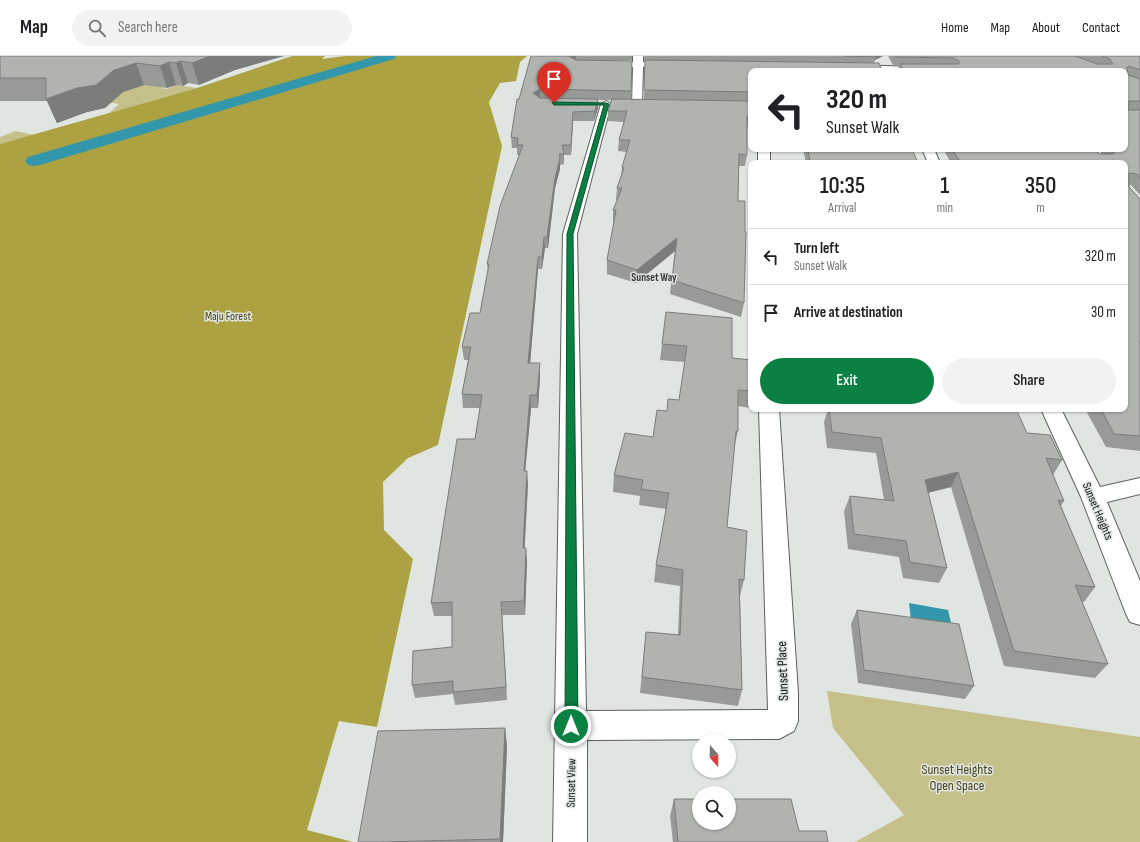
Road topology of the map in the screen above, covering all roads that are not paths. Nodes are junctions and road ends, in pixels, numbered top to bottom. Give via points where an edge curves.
1 (638, 60) edge
2 (592, 64) edge
3 (686, 65) edge
4 (604, 104) edge
5 (637, 105) edge
6 (768, 412) edge
7 (1052, 412) edge
8 (1140, 486) edge
9 (1093, 497) junction
10 (1140, 614) edge
11 (571, 726) junction
12 (570, 842) edge

1 - 2 street
1 - 3 street
1 - 5 street
4 - 11 street, Sunset View via 570,234
6 - 11 street, Sunset Place via 783,721 779,724
7 - 9 street, Sunset Heights
8 - 9 street
9 - 10 street, Sunset Heights
11 - 12 street, Sunset View

